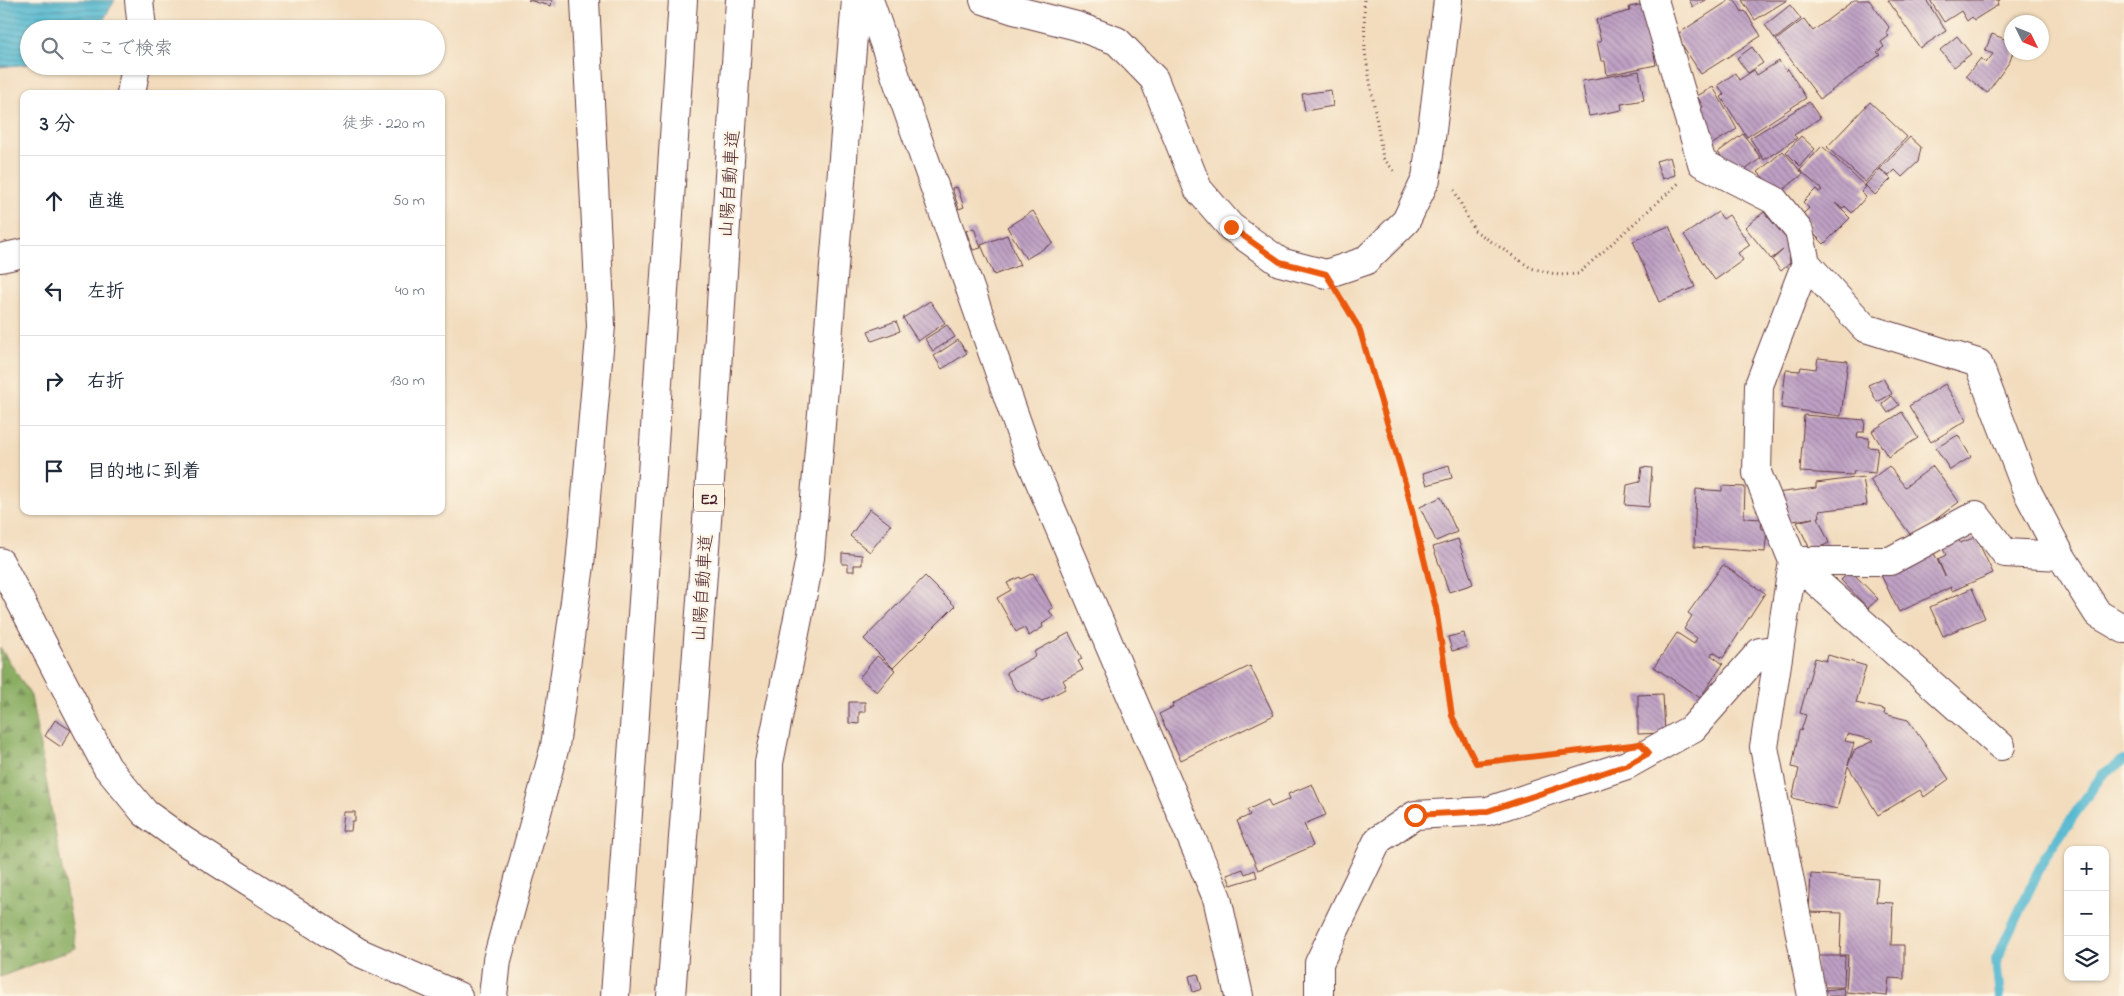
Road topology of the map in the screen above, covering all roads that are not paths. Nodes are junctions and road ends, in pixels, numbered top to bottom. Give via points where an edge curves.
1 (139, 0) edge
2 (584, 0) edge
3 (683, 0) edge
4 (740, 0) edge
5 (856, 0) edge
6 (869, 0) edge
7 (984, 0) edge
8 (1448, 0) edge
9 (1654, 0) edge
10 (141, 20) edge
11 (134, 75) edge
12 (132, 90) edge
13 (20, 254) edge
14 (0, 258) edge
15 (1806, 263) junction
16 (2061, 556) junction
17 (1793, 561) junction
18 (0, 562) edge
19 (2124, 629) edge
20 (1779, 649) junction
21 (2001, 746) dead end
22 (458, 996) edge
23 (493, 996) edge
24 (615, 996) edge
25 (672, 996) edge
26 (767, 996) edge
27 (1239, 996) edge
28 (1319, 996) edge
29 (1812, 996) edge

1 - 10 main road
2 - 23 main road via 601,326 580,565 555,746 497,960
3 - 24 main road
4 - 25 main road, 山陽自動車道 / E2 via 710,481
5 - 26 main road via 810,558 769,763
6 - 27 main road via 1028,454 1217,898
7 - 8 main road via 1077,26 1117,41 1154,78 1198,189 1231,227 1280,262 1326,274 1365,261 1406,221 1426,179
9 - 15 main road via 1702,163 1774,200 1799,230
11 - 12 main road
13 - 14 main road
15 - 16 main road via 1865,328 1978,363 2027,491
15 - 17 main road via 1759,385 1756,473
16 - 17 main road via 2005,553 1976,515 1890,561
16 - 19 main road via 2098,614
17 - 20 main road
17 - 21 main road
18 - 22 main road via 107,766 145,813 358,952
20 - 28 main road via 1760,652 1693,728 1627,765 1488,811 1415,815 1378,840 1320,963
20 - 29 main road via 1764,747

